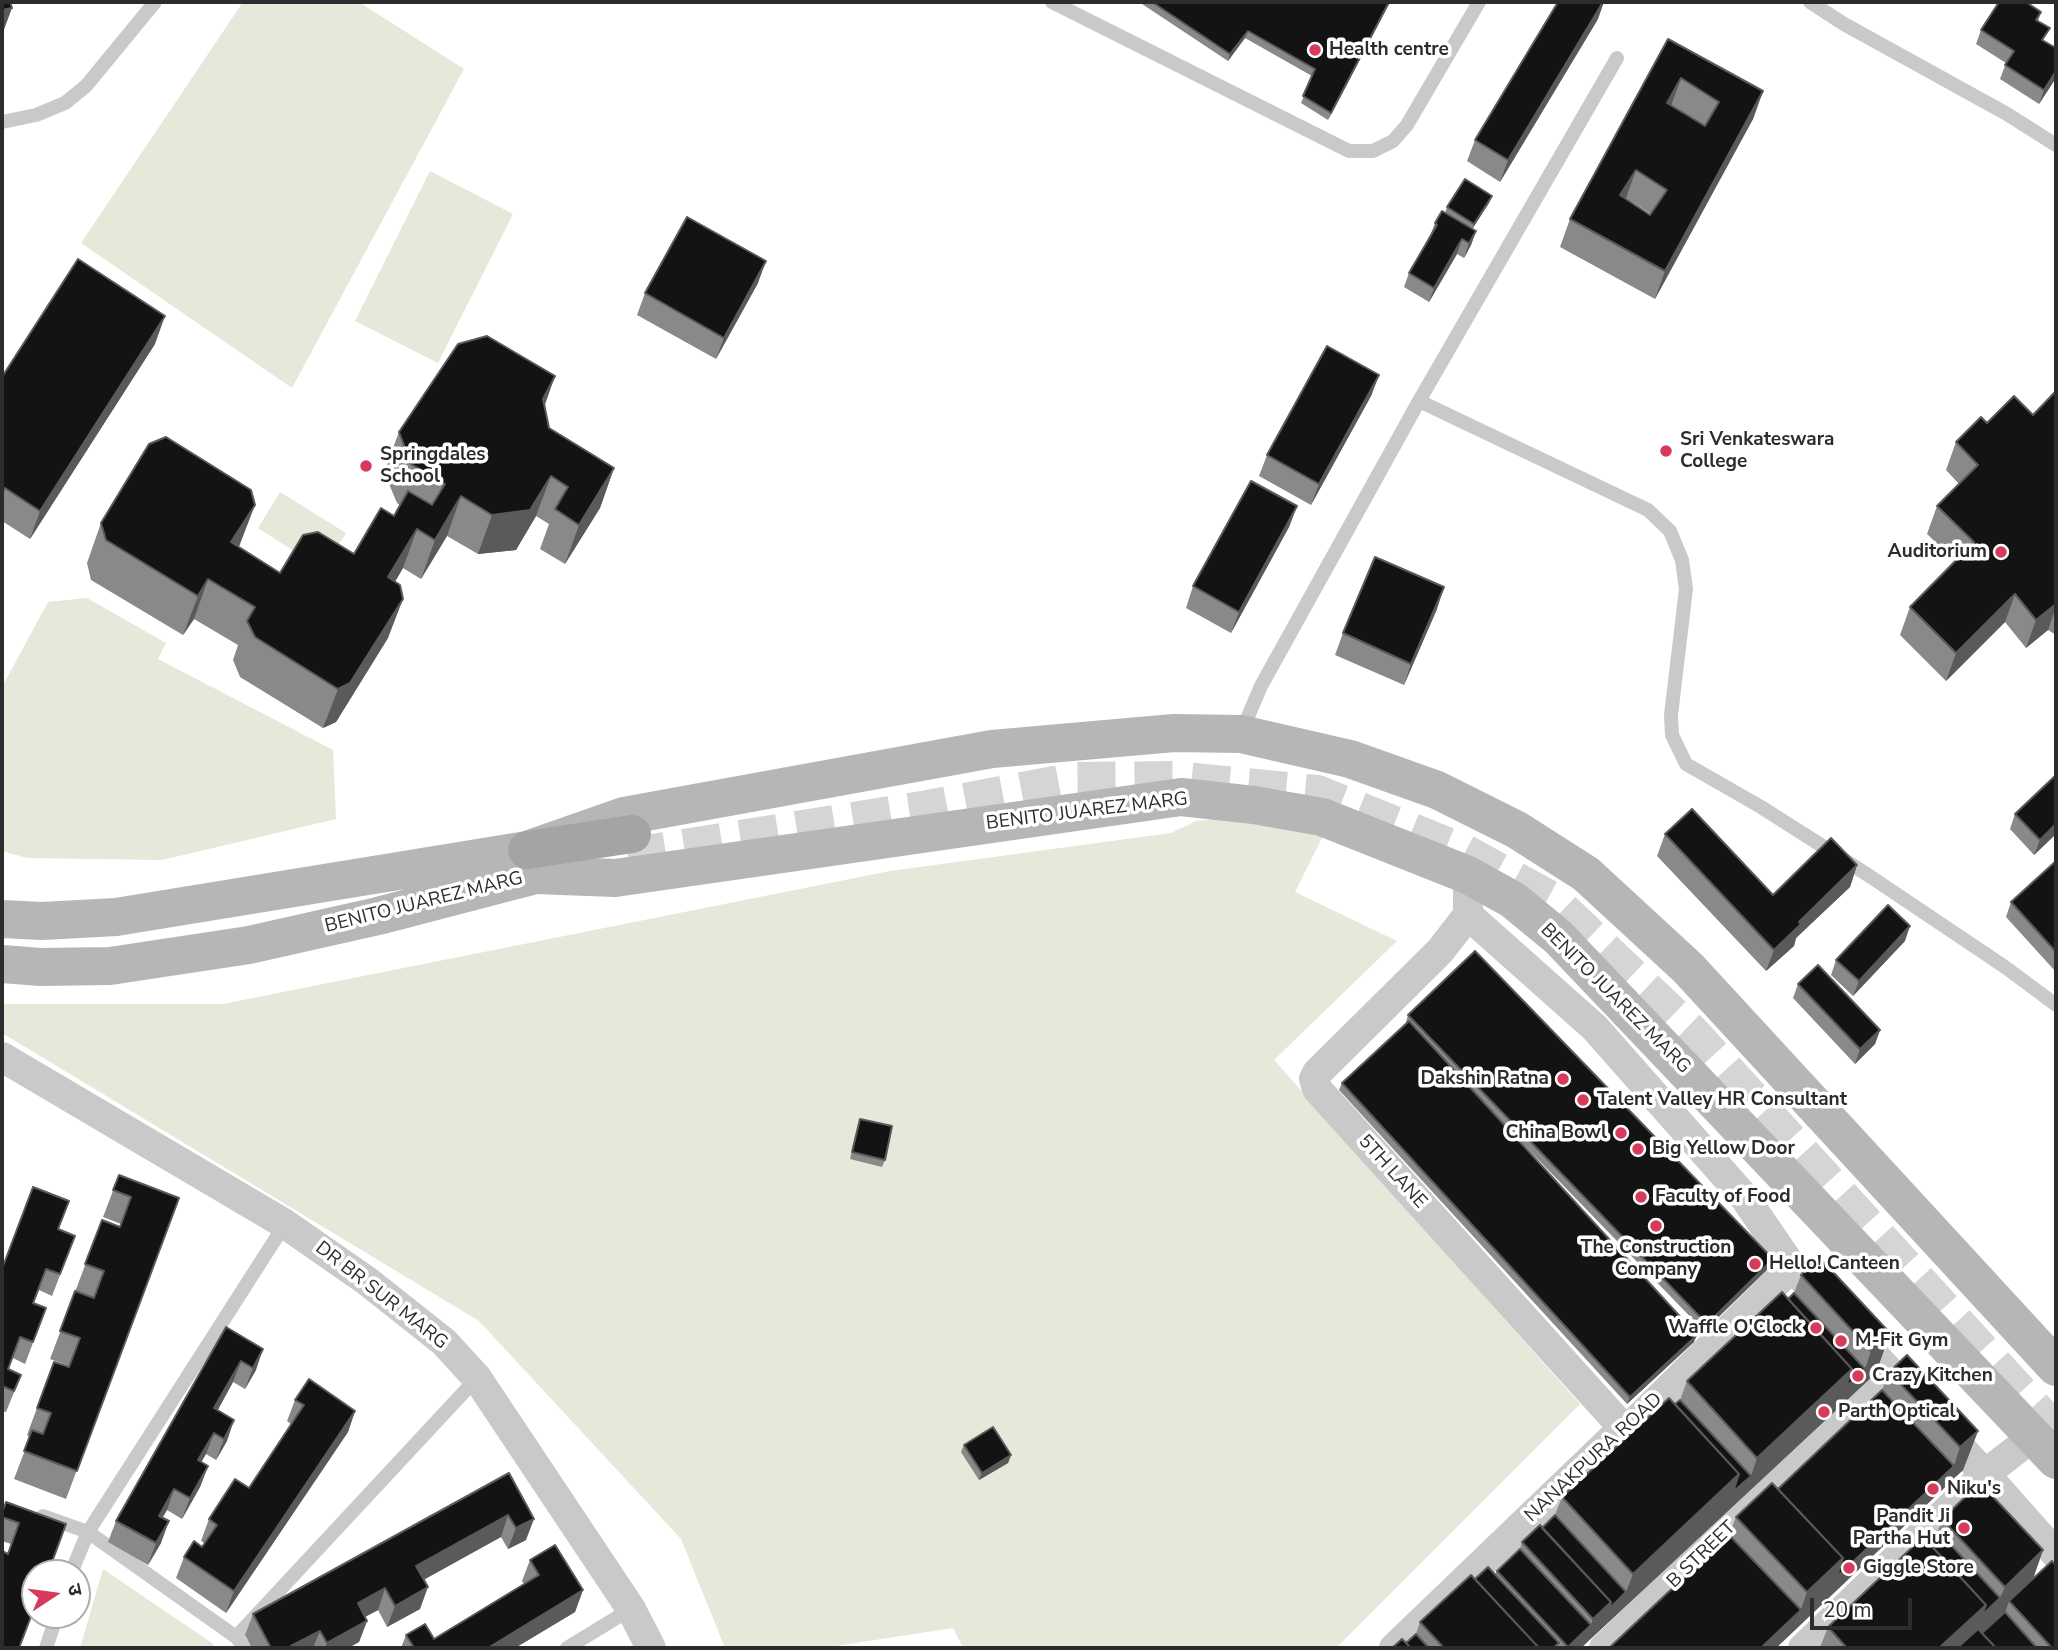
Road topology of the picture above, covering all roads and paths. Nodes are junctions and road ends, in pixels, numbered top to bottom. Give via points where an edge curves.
1 (155, 2) edge
2 (1052, 2) edge
3 (1479, 2) edge
4 (1810, 2) edge
5 (1617, 58) dead end
6 (2, 122) edge
7 (2056, 145) edge
8 (1419, 401) junction
9 (1241, 734) junction
10 (630, 845) tunnel mouth
11 (531, 862) junction
12 (1468, 875) junction
13 (1468, 915) junction
14 (2, 919) edge
15 (2, 964) edge
16 (2056, 1006) edge
17 (2, 1057) edge
18 (285, 1224) junction
19 (1792, 1267) junction
20 (2056, 1367) edge
21 (1891, 1374) junction
22 (477, 1378) junction
23 (1626, 1431) junction
24 (2045, 1448) edge
25 (1985, 1474) junction
26 (26, 1510) edge
27 (88, 1532) junction
28 (2056, 1555) edge
29 (77, 1559) edge
30 (631, 1609) junction
31 (52, 1629) edge
32 (240, 1643) edge
33 (46, 1648) edge
34 (567, 1648) edge
35 (651, 1648) edge
36 (1394, 1648) edge
37 (1604, 1648) edge
38 (1803, 1648) edge

1 - 6 lane via 86,86 65,103 36,116
2 - 3 lane via 1349,151 1373,151 1393,141 1407,125
4 - 7 lane
5 - 8 lane
8 - 9 lane via 1261,686
8 - 16 lane via 1648,510 1670,531 1682,560 1686,589 1671,715 1672,735 1686,764 1868,875
9 - 11 street, BENITO JUAREZ MARG via 1174,733 992,749 624,816
9 - 20 street, BENITO JUAREZ MARG via 1350,759 1437,790 1517,830 1586,874 1688,968
10 - 11 main road
11 - 12 street, BENITO JUAREZ MARG via 615,878 1181,797 1322,817
11 - 14 street, BENITO JUAREZ MARG via 116,917
11 - 15 street, BENITO JUAREZ MARG via 378,916 249,945 110,966
12 - 13 street
12 - 24 street, BENITO JUAREZ MARG via 1513,900 1558,937
13 - 19 street via 1595,1028 1745,1198
13 - 23 street, 5TH LANE via 1440,951 1317,1073 1317,1089
17 - 18 street, DR BR SUR MARG
18 - 22 street, DR BR SUR MARG via 444,1342
18 - 27 lane
19 - 21 street
19 - 23 street, NANAKPURA ROAD
21 - 25 street
21 - 37 street, B STREET
22 - 30 street, DR BR SUR MARG
22 - 32 lane
23 - 36 street, NANAKPURA ROAD via 1621,1430 1478,1586
24 - 25 street
25 - 28 street
25 - 38 street
26 - 27 lane
27 - 29 lane
27 - 32 lane
30 - 34 lane
30 - 35 street, DR BR SUR MARG
31 - 33 lane

